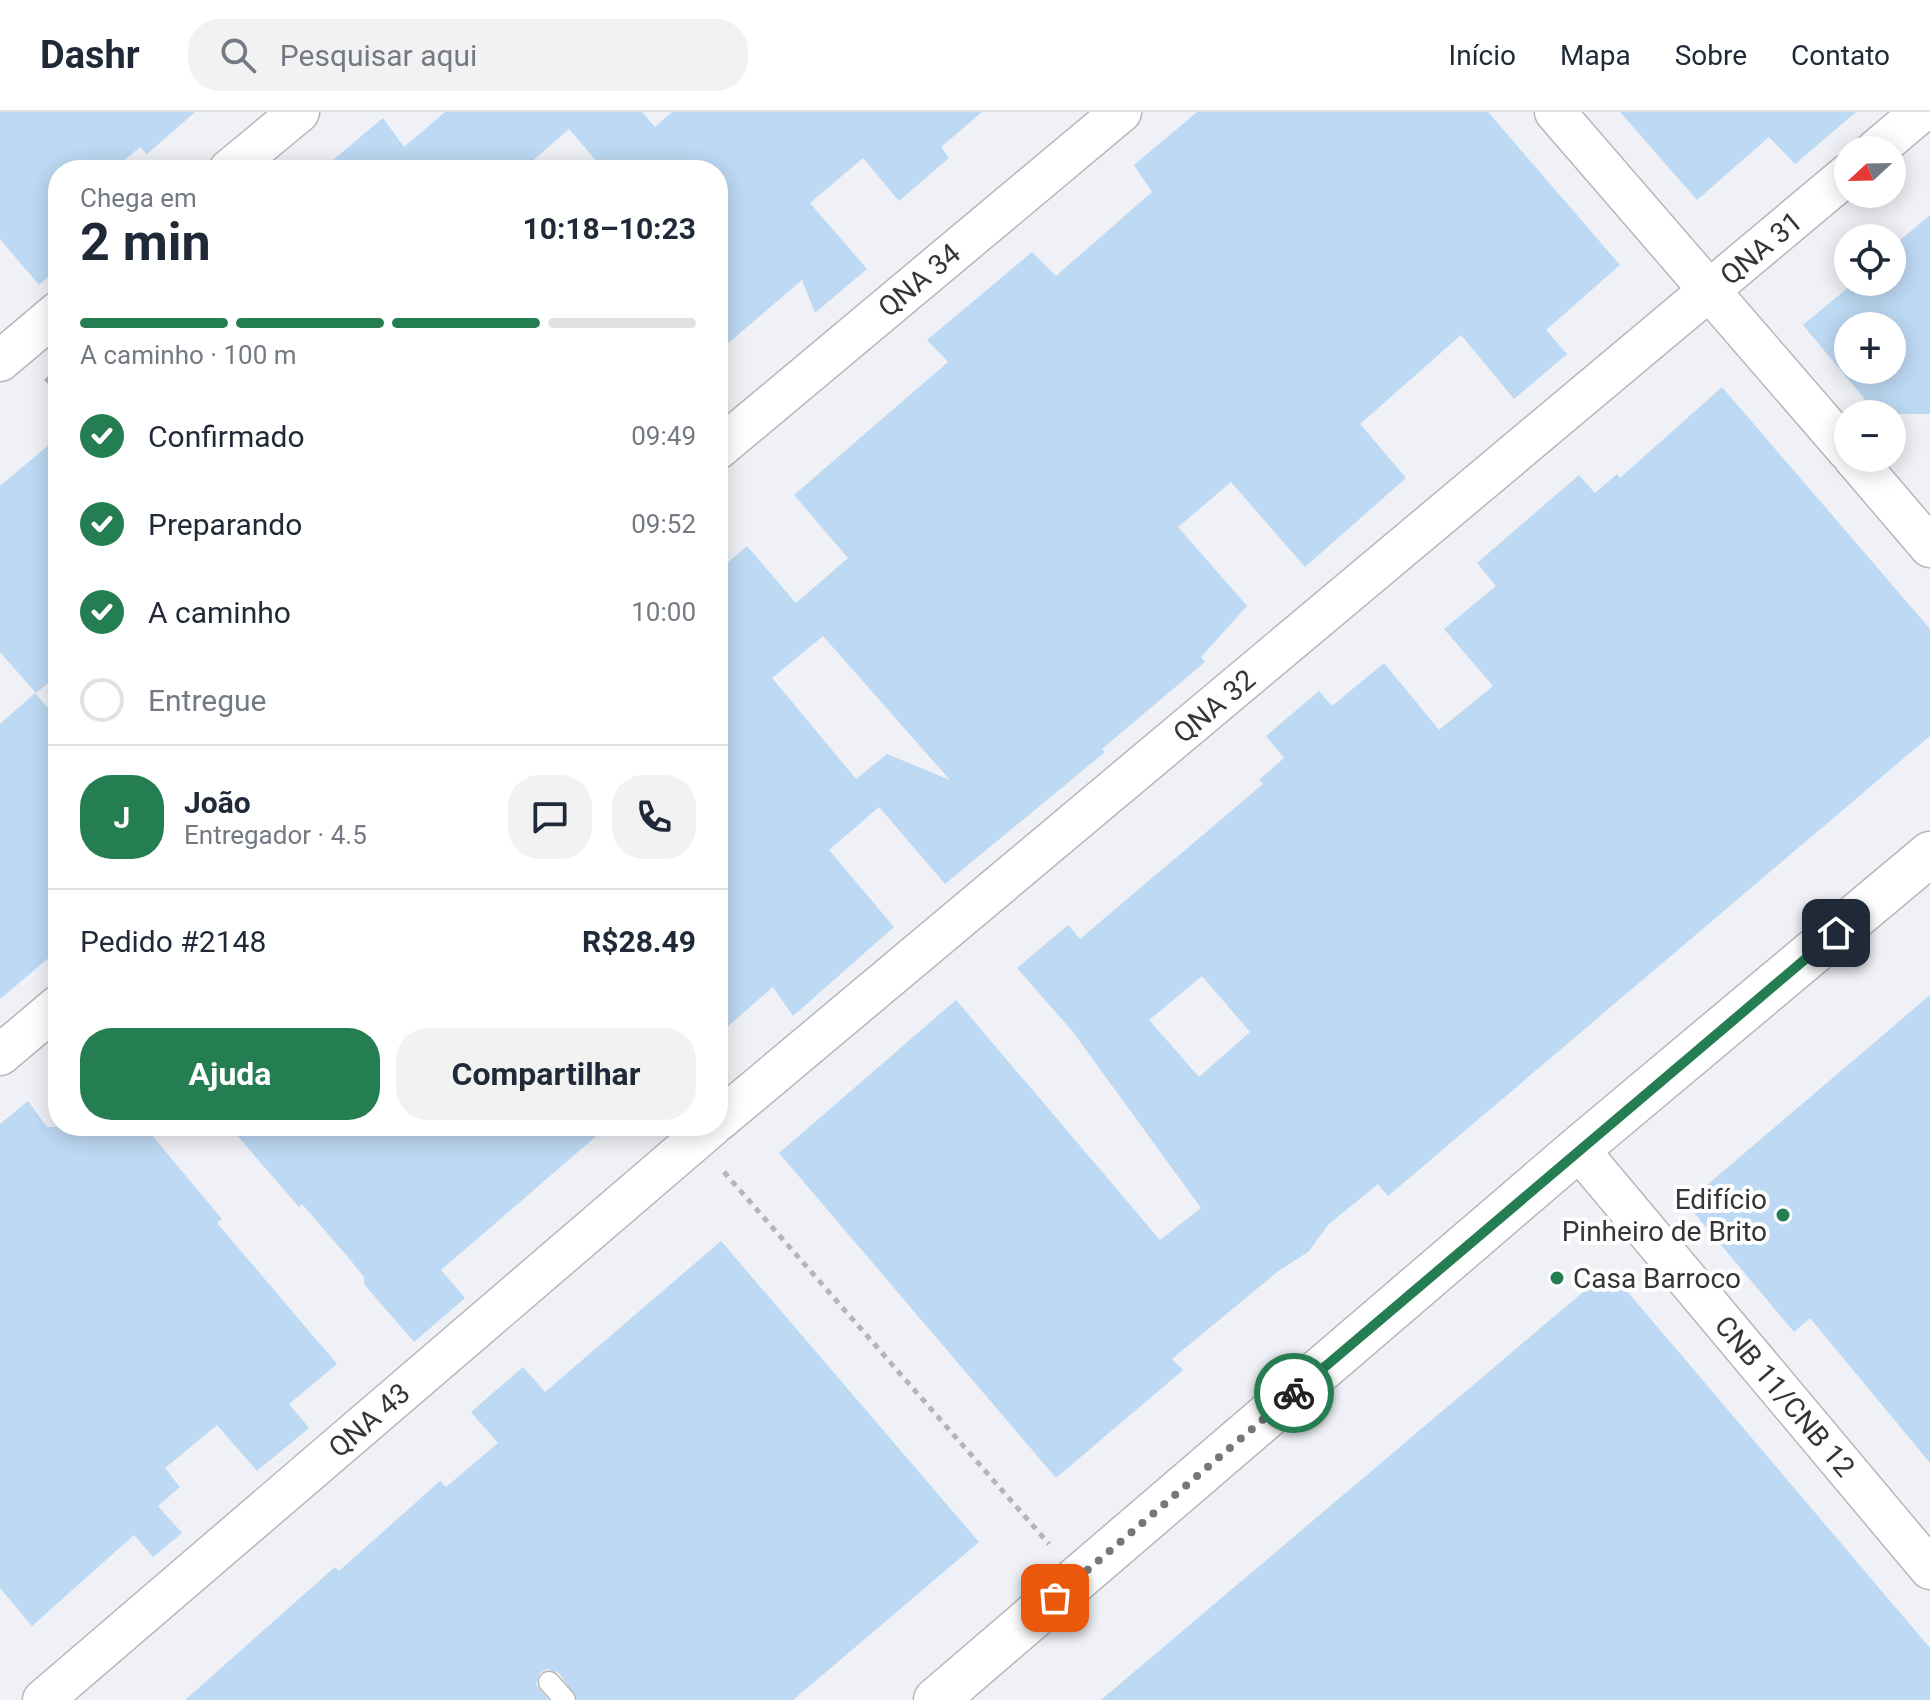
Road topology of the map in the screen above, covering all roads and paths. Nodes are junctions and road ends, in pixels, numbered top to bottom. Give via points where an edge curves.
1 (299, 112) edge
2 (1121, 112) edge
3 (1555, 112) edge
4 (1921, 112) edge
5 (1893, 136) edge
6 (241, 160) edge
7 (1834, 186) edge
8 (1710, 291) junction
9 (48, 320) edge
10 (9, 353) edge
11 (1834, 435) edge
12 (728, 441) edge
13 (1866, 472) edge
14 (1930, 547) edge
15 (1930, 854) edge
16 (48, 1014) edge
17 (0, 1055) edge
18 (728, 1113) edge
19 (701, 1136) edge
20 (715, 1136) edge
21 (1578, 1149) junction
22 (1930, 1569) edge
23 (1079, 1578) junction
24 (549, 1682) dead end
25 (43, 1700) edge
26 (565, 1700) edge
27 (936, 1700) edge

1 - 6 street
2 - 12 street, QNA 34
3 - 8 street
4 - 5 street
7 - 8 street, QNA 31
8 - 11 street
8 - 18 street, QNA 32
9 - 10 street
13 - 14 street
15 - 21 main road
16 - 17 street
19 - 25 street, QNA 43
20 - 23 path
21 - 22 street, CNB 11/CNB 12
21 - 23 main road
23 - 27 main road
24 - 26 lane

